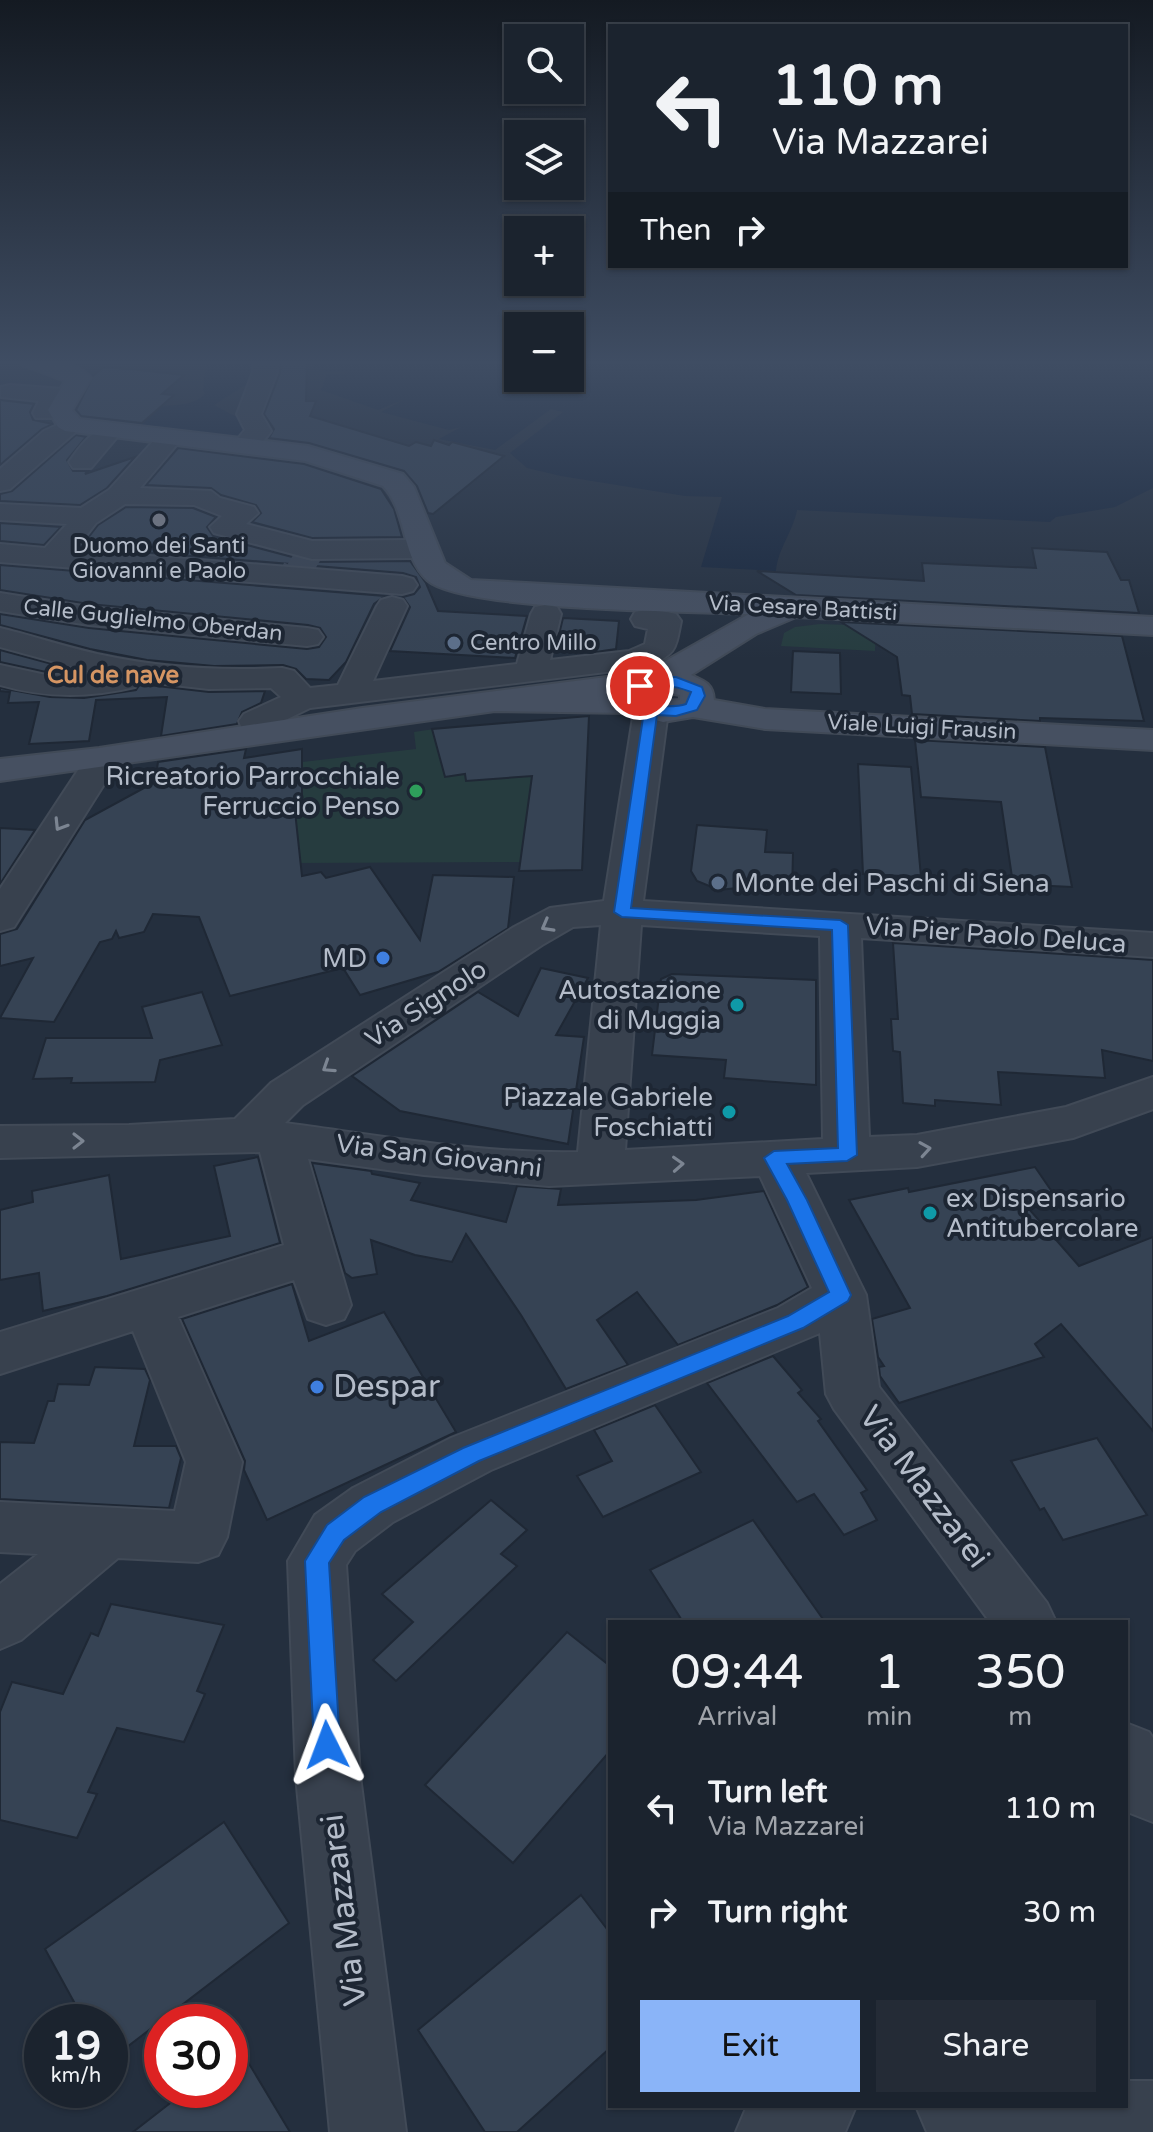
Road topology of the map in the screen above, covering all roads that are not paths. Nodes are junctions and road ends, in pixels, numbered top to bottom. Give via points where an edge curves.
1 (25, 459) edge
2 (84, 459) edge
3 (150, 459) edge
4 (263, 459) edge
5 (331, 459) edge
6 (82, 462) dead end
7 (5, 476) edge
8 (126, 487) junction
9 (223, 487) junction
10 (275, 508) dead end
11 (0, 512) edge
12 (244, 513) junction
13 (86, 528) junction
14 (150, 538) dead end
15 (181, 541) dead end
16 (413, 549) dead end
17 (0, 553) edge
18 (306, 554) junction
19 (52, 557) junction
20 (0, 602) edge
21 (857, 610) junction
22 (322, 611) junction
23 (646, 619) dead end
24 (1153, 626) edge
25 (0, 637) edge
26 (0, 675) edge
27 (146, 676) junction
28 (288, 686) junction
29 (351, 693) junction
30 (648, 698) junction
31 (258, 730) junction
32 (1153, 740) edge
33 (102, 759) junction
34 (0, 770) edge
35 (622, 912) junction
36 (0, 919) edge
37 (840, 925) junction
38 (1153, 945) edge
39 (1153, 1092) edge
40 (263, 1136) junction
41 (0, 1142) edge
42 (847, 1155) junction
43 (774, 1158) junction
44 (600, 1168) junction
45 (312, 1255) junction
46 (841, 1295) junction
47 (326, 1305) dead end
48 (148, 1306) junction
49 (0, 1353) edge
50 (0, 1527) edge
51 (106, 1533) junction
52 (1024, 1620) edge
53 (0, 1621) edge
54 (1128, 1757) edge
55 (1153, 1790) edge
56 (815, 2108) edge
57 (977, 2108) edge
58 (1153, 2118) edge
59 (368, 2132) edge
60 (774, 2132) edge

1 - 7 street
2 - 6 street
3 - 8 street
4 - 9 street
5 - 21 main road, Via Cesare Battisti via 400,487 431,566 453,585 510,593
8 - 9 street
8 - 13 street
9 - 12 street
10 - 12 street via 261,504
11 - 13 street
12 - 18 street via 224,527
13 - 19 street
14 - 15 street
16 - 18 street
17 - 19 street
18 - 19 street
18 - 22 street
20 - 22 street, Calle Guglielmo Oberdan via 89,616
21 - 24 main road, Via Cesare Battisti
21 - 30 main road via 797,610 770,617 717,642
22 - 28 street
22 - 29 street via 397,595
23 - 29 street via 665,621 660,649 636,660 539,643
25 - 27 street
26 - 27 street via 59,688
27 - 28 street
28 - 29 street
28 - 31 street via 256,721
30 - 31 main road, Viale Luigi Frausin via 495,701
30 - 32 main road, Viale Luigi Frausin via 676,712 692,707 765,719
30 - 35 street
31 - 33 main road, Viale Luigi Frausin
33 - 34 main road, Viale Luigi Frausin
33 -> 36 street
35 - 37 street, Via Signolo
35 -> 40 street, Via Signolo via 564,916 528,936 287,1094
35 - 44 street
37 - 38 street, Via Pier Paolo Deluca
37 - 42 street
42 -> 39 street via 917,1151 1073,1122
41 -> 40 street, Via San Giovanni
40 - 44 street, Via San Giovanni via 424,1158
40 - 45 street
42 - 43 street
44 -> 43 street
43 - 46 street, Via Mazzarei
45 - 47 street
45 - 48 street
46 - 52 street, Via Mazzarei via 853,1394
46 - 59 street, Via Mazzarei via 796,1322 471,1454 373,1505 335,1533 317,1561 328,1776
48 - 49 street
48 - 51 street via 214,1462 198,1537
50 - 51 street
51 - 53 street
54 - 55 street
56 - 60 street
57 - 58 street

